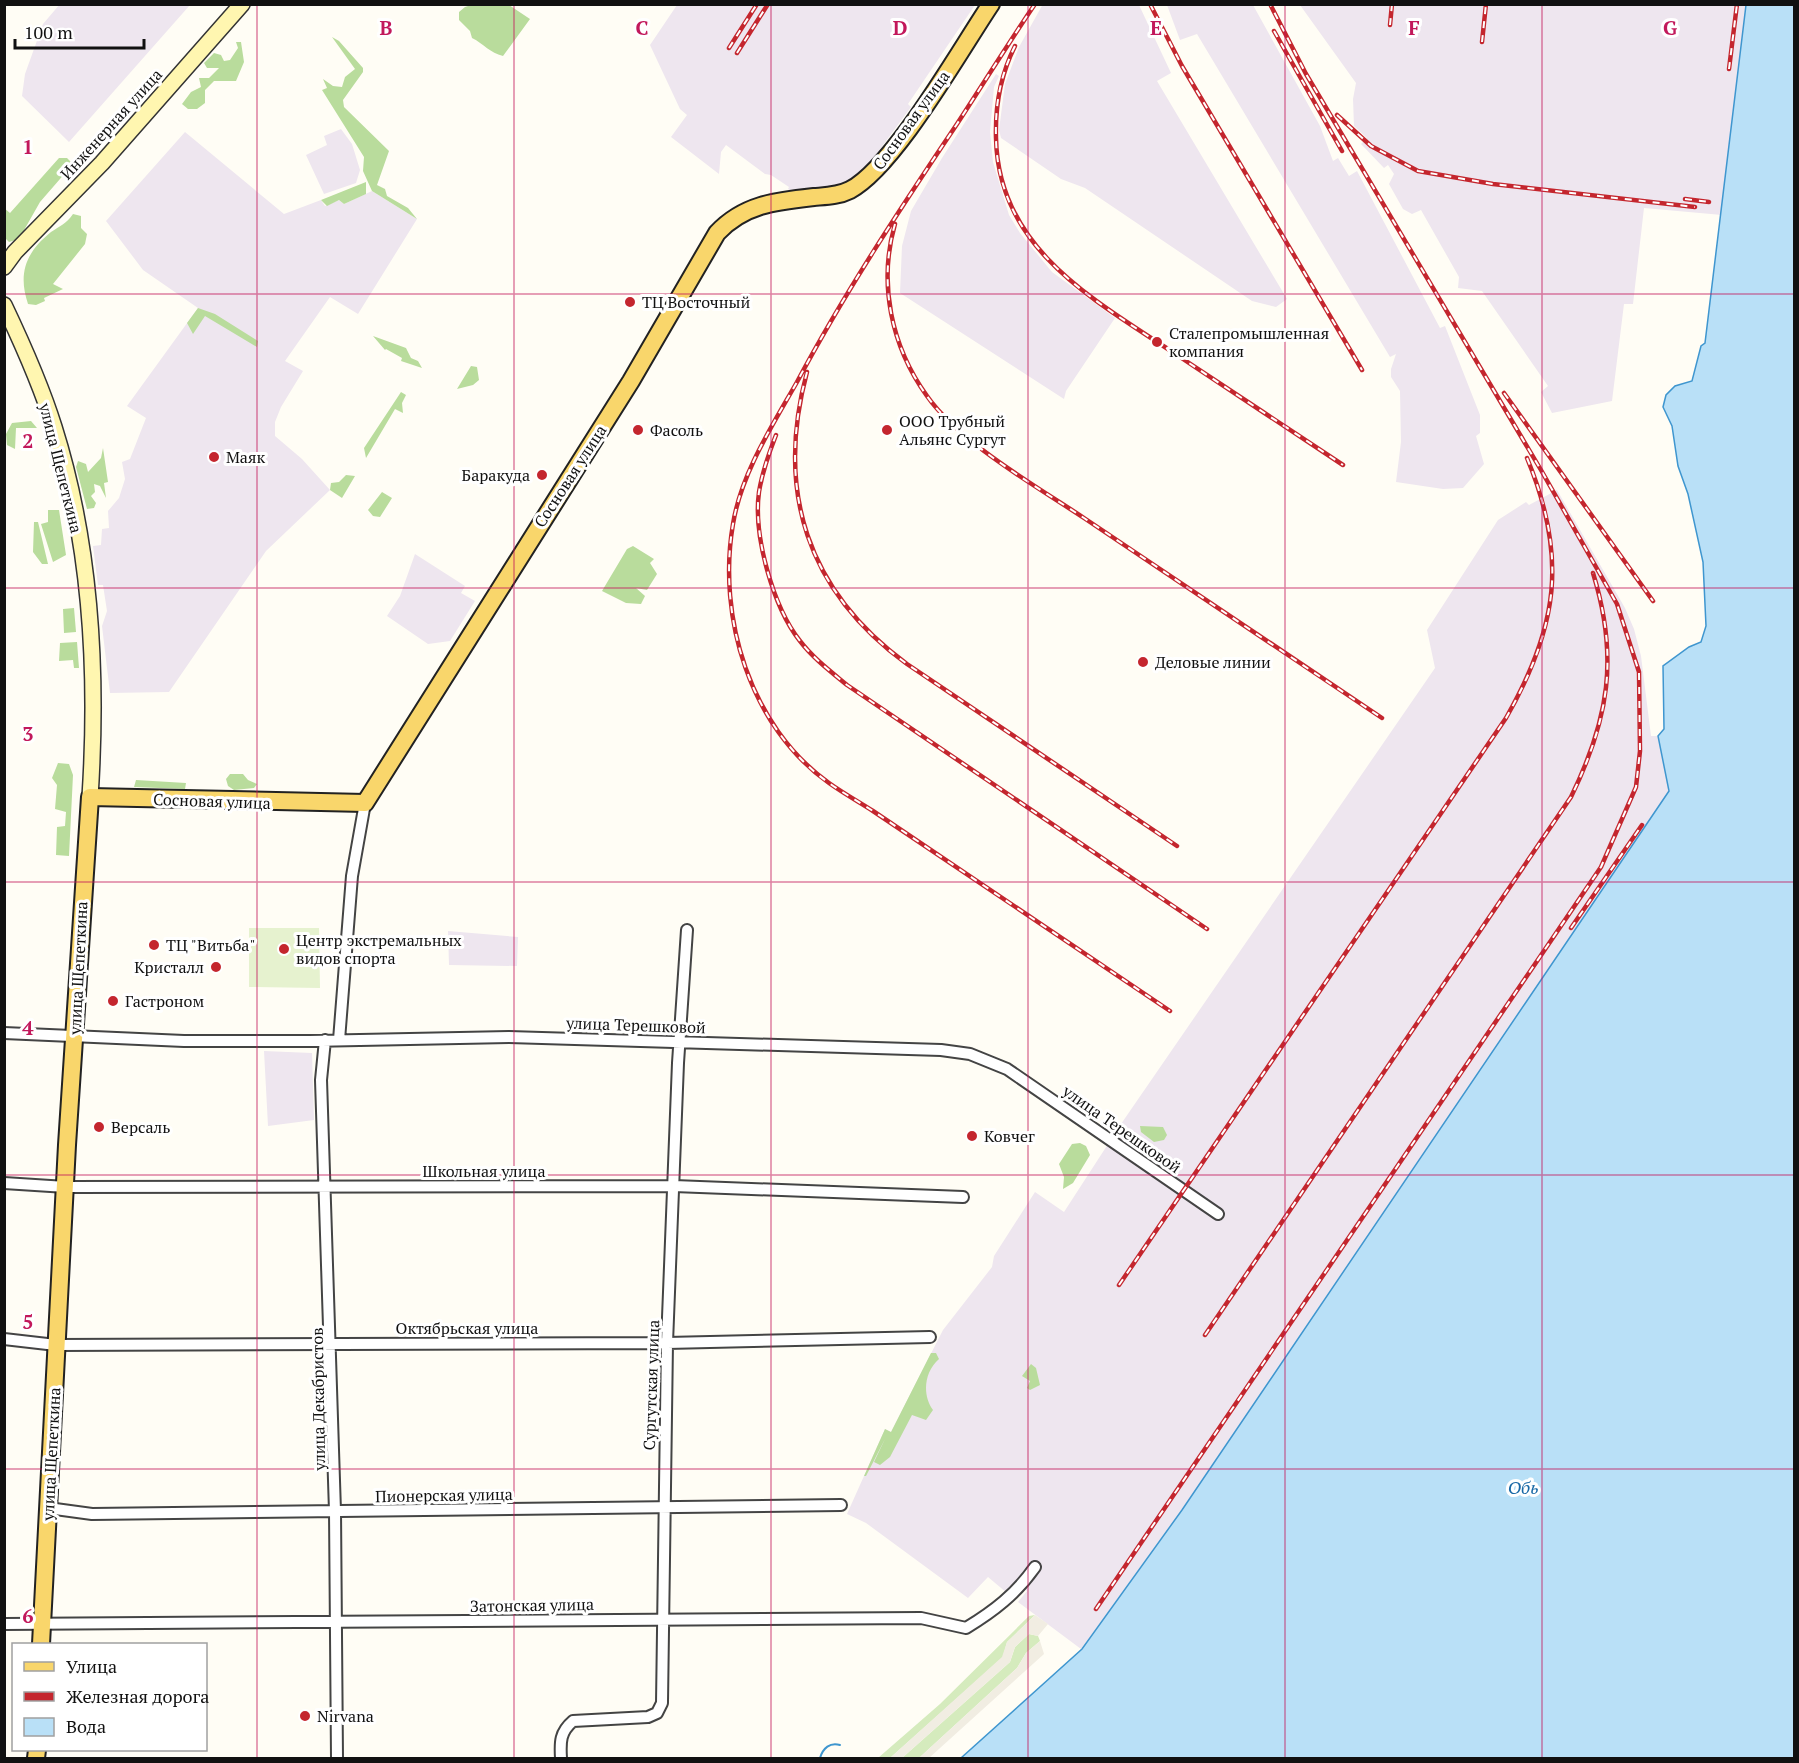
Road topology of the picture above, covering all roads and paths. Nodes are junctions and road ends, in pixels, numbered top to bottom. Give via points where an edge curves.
1 (242, 4) edge
2 (991, 4) edge
3 (27, 240) junction
4 (4, 246) edge
5 (4, 267) edge
6 (4, 305) edge
7 (90, 796) junction
8 (365, 803) junction
9 (687, 930) dead end
10 (4, 1033) edge
11 (74, 1037) junction
12 (325, 1040) junction
13 (339, 1040) junction
14 (680, 1042) junction
15 (4, 1183) edge
16 (66, 1186) junction
17 (327, 1186) junction
18 (675, 1186) junction
19 (963, 1197) dead end
20 (1218, 1214) dead end
21 (930, 1337) dead end
22 (4, 1339) edge
23 (331, 1342) junction
24 (667, 1343) junction
25 (56, 1345) junction
26 (841, 1505) dead end
27 (663, 1507) junction
28 (48, 1508) junction
29 (335, 1511) junction
30 (1035, 1567) dead end
31 (663, 1618) junction
32 (336, 1622) junction
33 (4, 1624) edge
34 (42, 1624) junction
35 (41, 1643) edge
36 (337, 1758) edge
37 (561, 1758) edge

1 - 3 main road, Инженерная улица via 102,163
2 - 8 main road, Сосновая улица via 870,176 841,194 760,205 737,216 717,233 631,381
3 - 4 main road
3 - 5 main road, Инженерная улица
6 - 7 main road, улица Щепеткина via 55,430 76,520 93,702
7 - 8 main road, Сосновая улица
7 - 11 main road, улица Щепеткина
8 - 13 street via 352,876
9 - 14 street, Сургутская улица
10 - 11 street, улица Терешковой
11 - 12 street, улица Терешковой
11 - 16 main road, улица Щепеткина
12 - 13 street, улица Терешковой
12 - 17 street, улица Декабристов via 321,1080
13 - 14 street, улица Терешковой via 509,1037
14 - 18 street, Сургутская улица
14 - 20 street, улица Терешковой via 970,1054 994,1062 1033,1085
15 - 16 street, Школьная улица
16 - 17 street, Школьная улица
16 - 25 main road, улица Щепеткина
17 - 18 street, Школьная улица
17 - 23 street, улица Декабристов
18 - 19 street, Школьная улица
18 - 24 street, Сургутская улица
21 - 24 street, Октябрьская улица
22 - 25 street, Октябрьская улица
23 - 24 street, Октябрьская улица
23 - 25 street, Октябрьская улица
23 - 29 street, улица Декабристов
24 - 27 street, Сургутская улица
25 - 28 main road, улица Щепеткина
26 - 27 street, Пионерская улица
27 - 29 street, Пионерская улица
27 - 31 street, Сургутская улица
28 - 29 street, Пионерская улица via 92,1514
28 - 34 main road, улица Щепеткина
29 - 32 street, улица Декабристов
30 - 31 street, Затонская улица via 998,1609 966,1628 921,1618
31 - 32 street, Затонская улица
31 - 37 street, Сургутская улица via 663,1693 657,1713 648,1717 573,1721 564,1728
32 - 34 street, Затонская улица
32 - 36 street, улица Декабристов
33 - 34 street, Затонская улица
34 - 35 main road, улица Щепеткина

